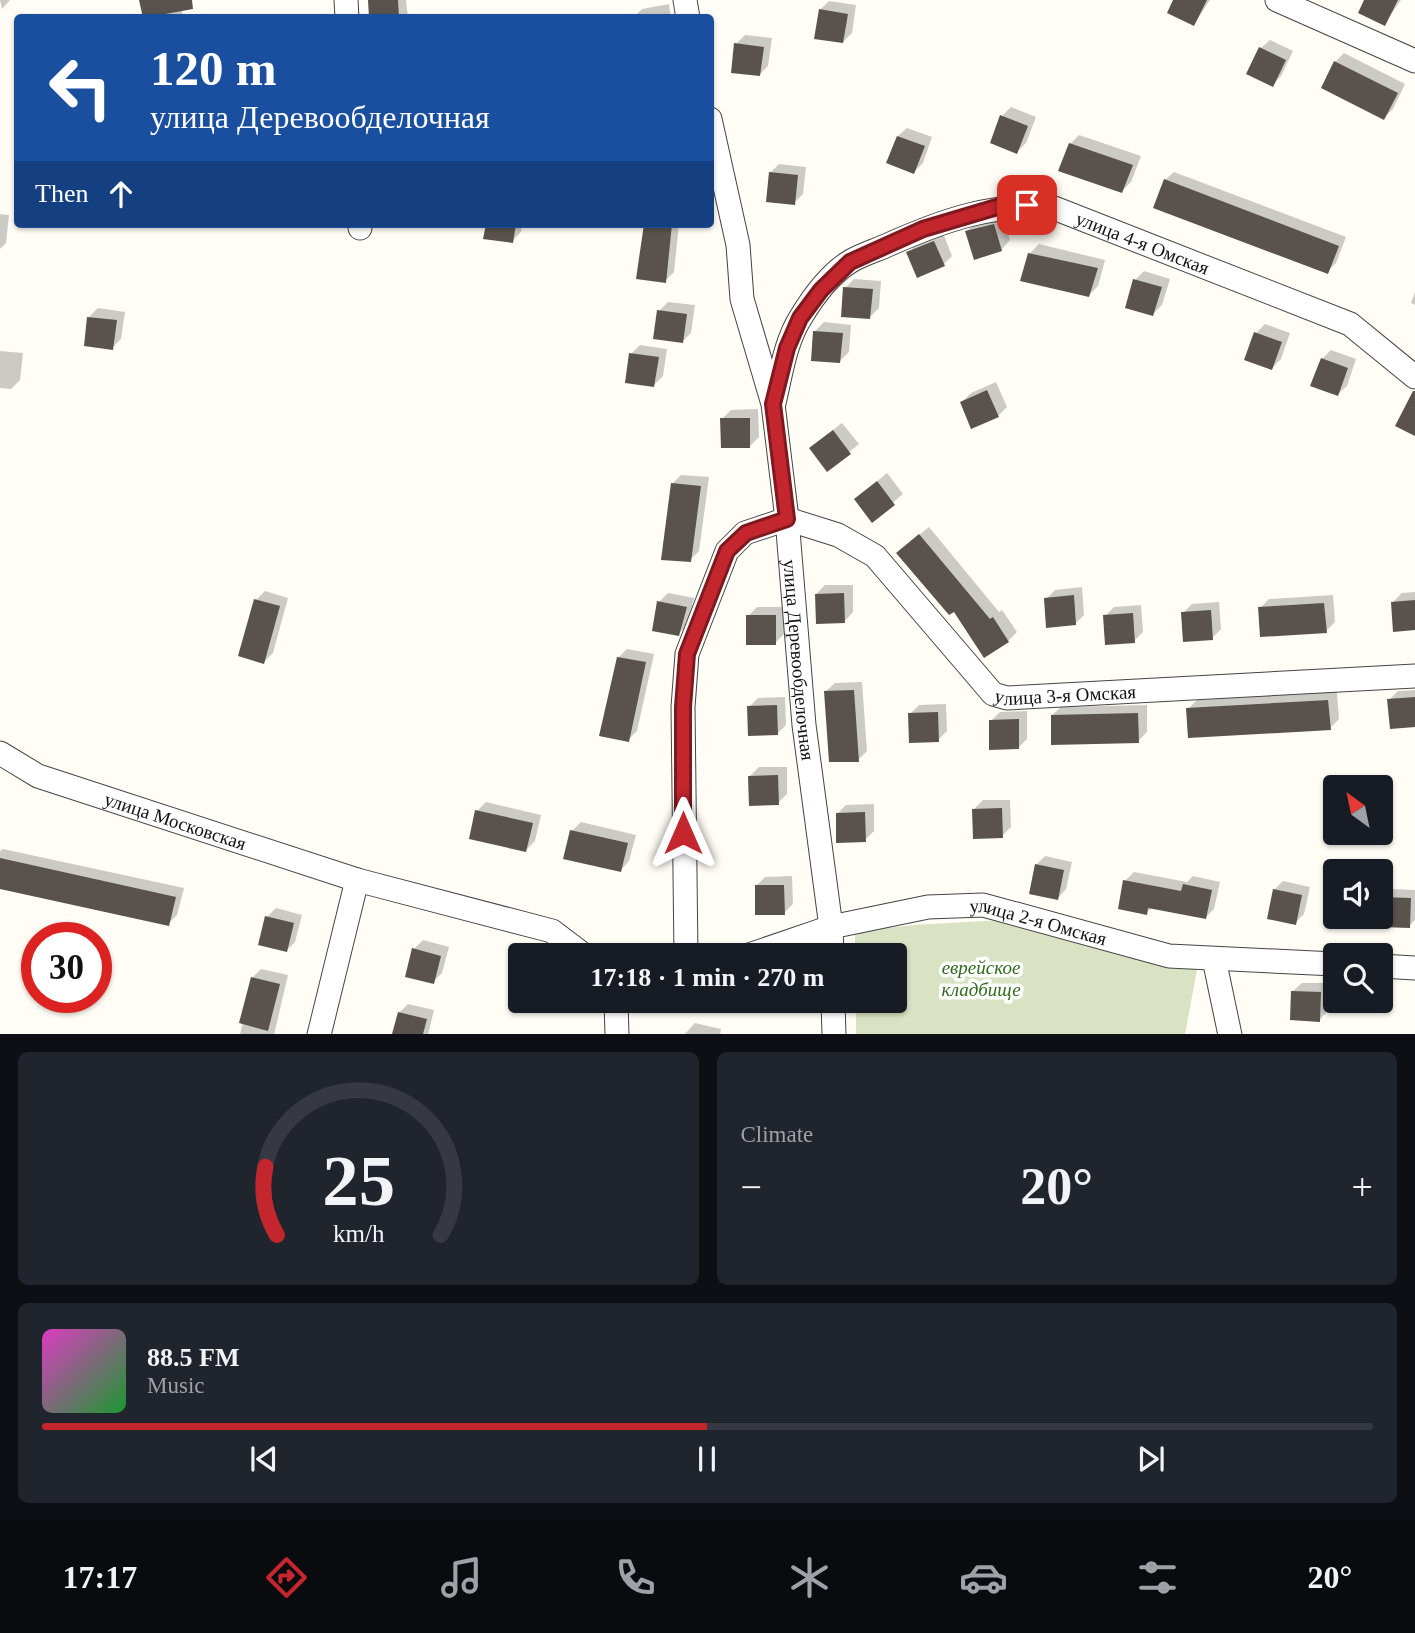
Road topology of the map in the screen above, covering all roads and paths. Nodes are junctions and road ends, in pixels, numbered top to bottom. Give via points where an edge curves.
1 (1277, 0) edge
2 (1415, 61) edge
3 (714, 136) edge
4 (1415, 377) edge
5 (773, 404) junction
6 (787, 519) junction
7 (1415, 676) edge
8 (0, 753) edge
9 (357, 880) junction
10 (831, 927) junction
11 (568, 943) edge
12 (686, 943) edge
13 (784, 943) edge
14 (832, 943) edge
15 (1214, 958) junction
16 (1323, 963) edge
17 (1393, 967) edge
18 (1415, 968) edge
19 (619, 1013) edge
20 (833, 1013) edge
21 (319, 1034) edge
22 (617, 1034) edge
23 (834, 1034) edge
24 (1230, 1034) edge

1 - 2 street
3 - 5 street, улица Деревообделочная via 738,245 742,299
4 - 5 street, улица 4-я Омская via 1350,324 1054,208 1027,205 964,215 850,262 800,318
5 - 6 street, улица Деревообделочная
6 - 7 street, улица 3-я Омская via 838,535 874,555 993,694 1007,698
6 - 10 street, улица Деревообделочная via 804,725
6 - 12 street via 746,533 727,551 687,654 683,707
8 - 9 street, улица Московская via 38,776
9 - 11 street, улица Московская via 552,931
9 - 21 street
10 - 13 street, улица 2-я Омская
10 - 14 street, улица Деревообделочная
10 - 15 street, улица 2-я Омская via 928,907 983,905 1169,956
15 - 16 street, улица 2-я Омская
15 - 24 street
17 - 18 street
19 - 22 street
20 - 23 street

